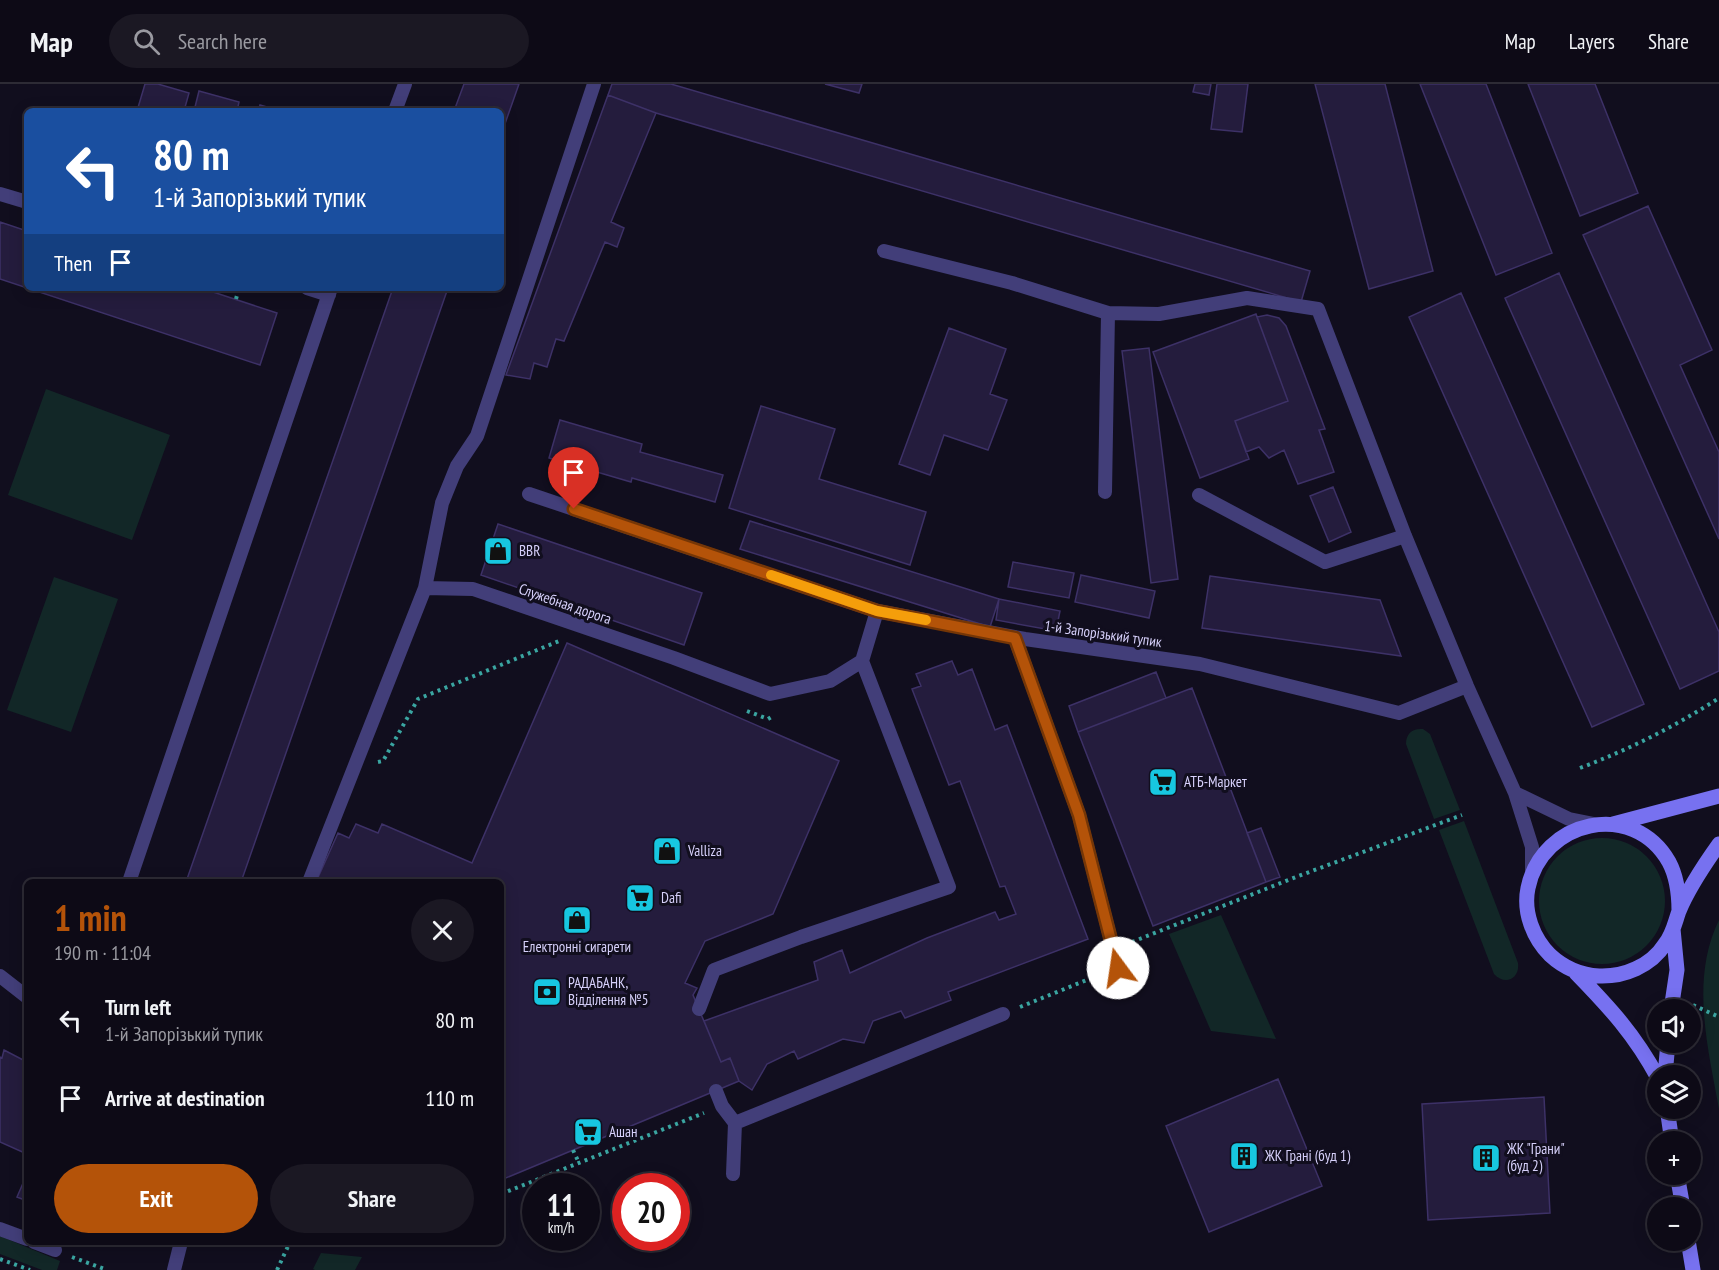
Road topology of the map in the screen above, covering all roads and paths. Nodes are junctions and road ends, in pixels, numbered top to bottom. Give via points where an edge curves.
1 (405, 84) edge
2 (594, 84) edge
3 (396, 108) edge
4 (0, 194) edge
5 (24, 201) edge
6 (884, 251) dead end
7 (239, 291) edge
8 (330, 291) edge
9 (236, 299) dead end
10 (1108, 313) junction
11 (1105, 492) dead end
12 (529, 494) dead end
13 (1199, 495) dead end
14 (1405, 536) junction
15 (425, 588) junction
16 (877, 611) junction
17 (566, 638) dead end
18 (1015, 638) junction
19 (862, 661) junction
20 (1467, 686) junction
21 (1719, 698) edge
22 (746, 710) dead end
23 (777, 714) dead end
24 (356, 765) junction
25 (1580, 768) dead end
26 (1515, 793) junction
27 (1719, 796) edge
28 (1462, 816) dead end
29 (1594, 824) junction
30 (1614, 825) junction
31 (1719, 844) edge
32 (1532, 871) junction
33 (130, 879) edge
34 (310, 879) edge
35 (1679, 910) junction
36 (1673, 929) junction
37 (1157, 932) dead end
38 (1118, 968) joint
39 (1574, 971) junction
40 (0, 976) edge
41 (24, 995) edge
42 (1673, 999) edge
43 (699, 1009) dead end
44 (1701, 1009) edge
45 (1002, 1014) joint
46 (1719, 1017) edge
47 (1651, 1065) edge
48 (716, 1091) dead end
49 (722, 1106) junction
50 (735, 1123) junction
51 (573, 1150) dead end
52 (579, 1163) junction
53 (733, 1174) dead end
54 (504, 1193) edge
55 (0, 1228) edge
56 (24, 1238) edge
57 (42, 1245) edge
58 (180, 1245) edge
59 (289, 1245) edge
60 (55, 1250) joint
61 (1690, 1251) edge
62 (0, 1259) edge
63 (30, 1270) edge
64 (107, 1270) edge
65 (174, 1270) edge
66 (277, 1270) edge
67 (1693, 1270) edge

1 - 3 lane
2 - 15 lane via 477,436 457,466 442,503
4 - 5 lane
6 - 10 lane via 1012,283
7 - 9 path
8 - 33 lane
10 - 11 lane
10 - 14 lane via 1159,314 1247,298 1318,309
12 - 16 lane, 1-й Запорізький тупик
13 - 14 lane via 1325,562
14 - 20 lane
15 - 19 lane, Служебная дорога via 473,589 770,694 830,681
15 - 24 lane
16 - 18 lane, 1-й Запорізький тупик
16 - 19 lane
17 - 24 path via 418,699 383,761
18 - 20 lane, 1-й Запорізький тупик via 1200,664 1399,713
18 - 38 lane via 1079,815
19 - 43 lane via 949,887 714,970
20 - 26 lane
21 - 25 path via 1679,724
22 - 23 path via 768,719
24 - 34 lane
26 - 29 lane via 1569,819
26 - 32 lane via 1532,847
27 - 30 main road
28 - 37 path
29 - 30 main road
29 - 32 main road via 1557,840
30 - 35 main road via 1645,837 1668,861 1675,877
31 - 35 main road
32 - 39 main road via 1527,891 1532,930 1557,962
35 - 36 main road
36 - 39 main road via 1654,957 1624,974 1591,976
36 - 42 main road via 1677,970
38 - 45 path
39 - 47 main road via 1618,1016
40 - 41 lane
44 - 46 path
45 - 50 lane
48 - 49 lane
49 - 50 lane
49 - 52 path
50 - 53 lane
51 - 52 path
52 - 54 path
55 - 56 lane
57 - 60 lane
58 - 65 lane
59 - 66 path
60 - 64 path
61 - 67 main road
62 - 63 path

